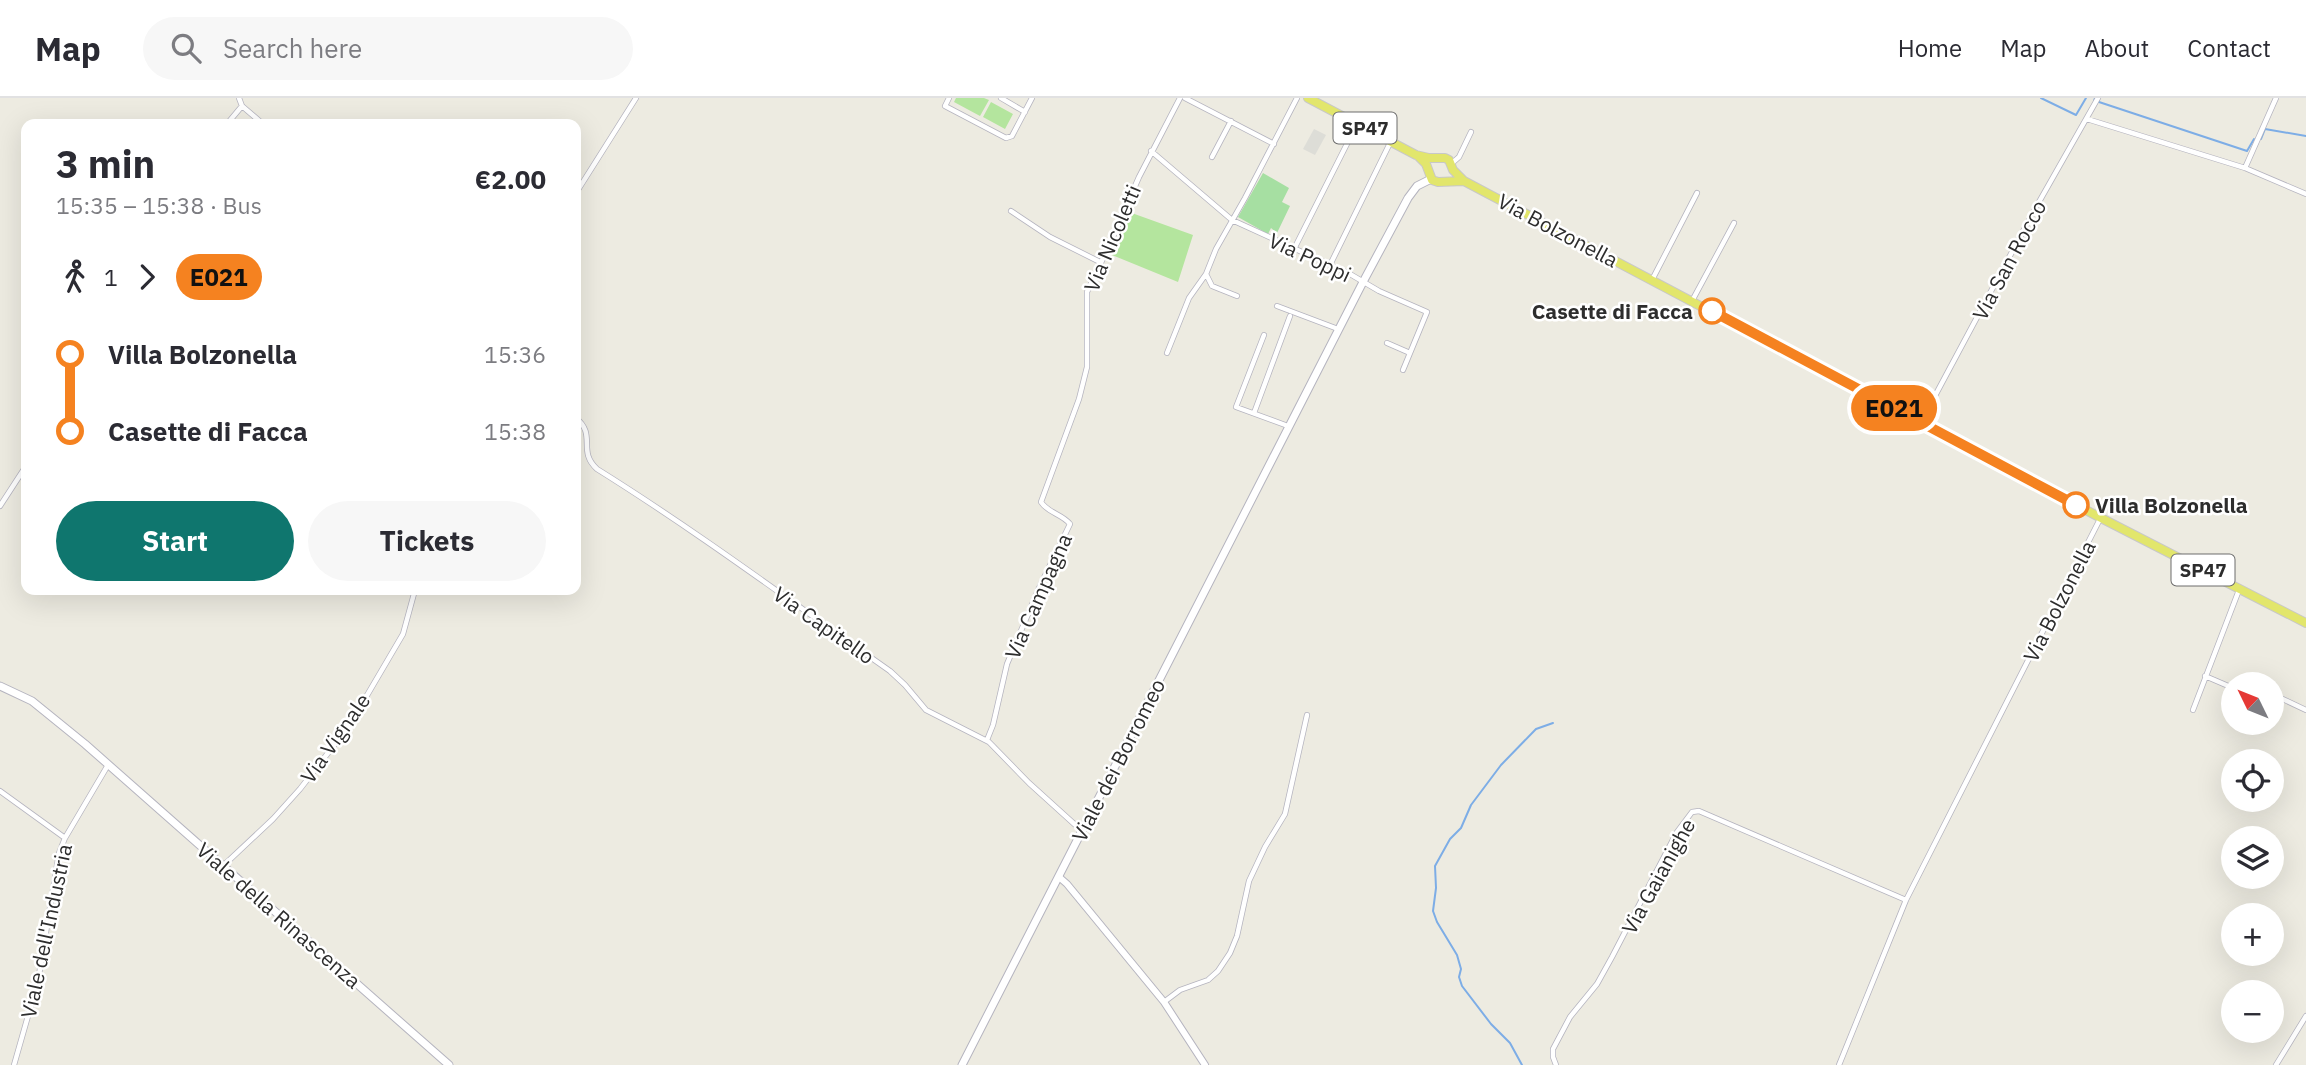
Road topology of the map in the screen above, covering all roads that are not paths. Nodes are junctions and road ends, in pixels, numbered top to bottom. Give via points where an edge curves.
1 (239, 98) edge
2 (636, 98) edge
3 (949, 98) edge
4 (1001, 98) edge
5 (1032, 98) edge
6 (1182, 98) edge
7 (1297, 98) edge
8 (1309, 98) edge
9 (2098, 98) edge
10 (2276, 98) edge
11 (242, 106) junction
12 (1025, 112) junction
13 (231, 119) edge
14 (257, 119) edge
15 (2087, 119) junction
16 (1231, 121) junction
17 (1357, 124) junction
18 (1471, 132) dead end
19 (1391, 141) junction
20 (1274, 144) junction
21 (1151, 151) junction
22 (1416, 155) junction
23 (1212, 157) dead end
24 (1434, 159) junction
25 (1452, 167) junction
26 (1428, 169) junction
27 (2245, 169) junction
28 (1431, 178) junction
29 (1448, 180) junction
30 (1464, 181) junction
31 (581, 185) edge
32 (1697, 193) dead end
33 (2306, 194) edge
34 (1011, 211) dead end
35 (1232, 220) junction
36 (1734, 223) dead end
37 (1294, 248) junction
38 (1100, 262) junction
39 (1330, 265) junction
40 (1206, 274) junction
41 (1652, 280) junction
42 (1363, 282) junction
43 (1237, 296) dead end
44 (1692, 301) junction
45 (1277, 306) dead end
46 (1290, 316) dead end
47 (1339, 329) junction
48 (1264, 335) dead end
49 (1387, 343) dead end
50 (1167, 353) dead end
51 (1410, 353) junction
52 (1403, 370) dead end
53 (1082, 388) joint
54 (1254, 413) junction
55 (1921, 423) junction
56 (581, 424) edge
57 (1289, 426) junction
58 (21, 474) edge
59 (0, 506) edge
60 (2101, 518) junction
61 (2240, 589) junction
62 (414, 595) edge
63 (2306, 622) edge
64 (2205, 676) junction
65 (2221, 683) edge
66 (0, 686) edge
67 (2284, 700) edge
68 (2193, 710) dead end
69 (2306, 710) edge
70 (1307, 715) dead end
71 (987, 740) junction
72 (108, 765) junction
73 (0, 791) edge
74 (1082, 832) junction
75 (65, 838) junction
76 (223, 866) junction
77 (1059, 877) junction
78 (1906, 900) junction
79 (1164, 1002) junction
80 (2306, 1016) edge
81 (14, 1065) edge
82 (449, 1065) edge
83 (962, 1065) edge
84 (1205, 1065) edge
85 (1556, 1065) edge
86 (1839, 1065) edge
87 (2276, 1065) edge

1 - 11 street
2 - 31 street
3 - 12 street via 945,106 1006,138 1012,136
4 - 12 street
5 - 12 street
6 - 16 street
6 - 21 street, Via Nicoletti
7 - 20 street
8 - 17 main road, SP47
9 - 15 street, Via San Rocco
10 - 27 street
11 - 13 street
11 - 14 street
15 - 27 street
15 - 55 street, Via San Rocco
16 - 20 street
16 - 23 street
17 - 19 main road, SP47
17 - 37 street
18 - 25 street
19 - 22 main road, SP47
19 - 39 street
20 - 35 street
21 - 35 street, Via Poppi
21 - 38 street, Via Nicoletti
22 - 24 main road, SP47
22 - 26 main road, SP47
24 - 25 main road, SP47 via 1444,158
24 - 26 main road
25 - 29 main road
25 - 30 main road, Via Bolzonella / SP47
26 - 28 main road, SP47
27 - 33 street
28 - 29 main road, Via Bolzonella / SP47
28 - 42 main road, Viale dei Borromeo via 1408,198
29 - 30 main road, Via Bolzonella / SP47
30 - 41 main road, Via Bolzonella / SP47
32 - 41 street
34 - 38 street
35 - 37 street, Via Poppi
35 - 40 street
36 - 44 street
37 - 39 street, Via Poppi
38 - 53 street, Via Nicoletti via 1087,292 1087,367
39 - 42 street, Via Poppi
40 - 43 street via 1212,286
40 - 50 street via 1189,298
41 - 44 main road, Via Bolzonella / SP47
42 - 47 main road, Viale dei Borromeo
42 - 51 street, Via Poppi via 1427,312
44 - 55 main road, Via Bolzonella / SP47
45 - 47 street
46 - 54 street
47 - 57 main road, Viale dei Borromeo
48 - 54 street via 1236,407
49 - 51 street
51 - 52 street, Via Poppi
53 - 71 street, Via Campagna via 1041,502 1070,524 1007,664
54 - 57 street
55 - 60 main road, Via Bolzonella / SP47
56 - 71 street, Via Capitello via 586,431 587,456 597,469 711,543 890,671 926,710
57 - 74 main road, Viale dei Borromeo
58 - 59 street
60 - 61 main road, SP47
60 - 78 street, Via Bolzonella
61 - 63 main road, SP47
61 - 64 street
62 - 76 street, Via Vignale via 403,634 349,726 300,789
64 - 65 street
64 - 68 street
66 - 72 main road, Viale della Rinascenza via 32,701
67 - 69 street
70 - 79 street via 1285,814 1250,881 1230,953 1208,979
71 - 74 street, Via Capitello
72 - 75 street, Viale dell'Industria
72 - 76 main road, Viale della Rinascenza
73 - 75 street
74 - 77 main road, Viale dei Borromeo
75 - 81 street, Viale dell'Industria via 38,981
76 - 82 main road, Viale della Rinascenza
77 - 79 street
77 - 83 main road, Viale dei Borromeo
78 - 85 street, Via Gaianighe via 1699,811 1692,812 1597,984 1570,1017 1553,1049
78 - 86 street, Via Bolzonella
79 - 84 street
80 - 87 street

